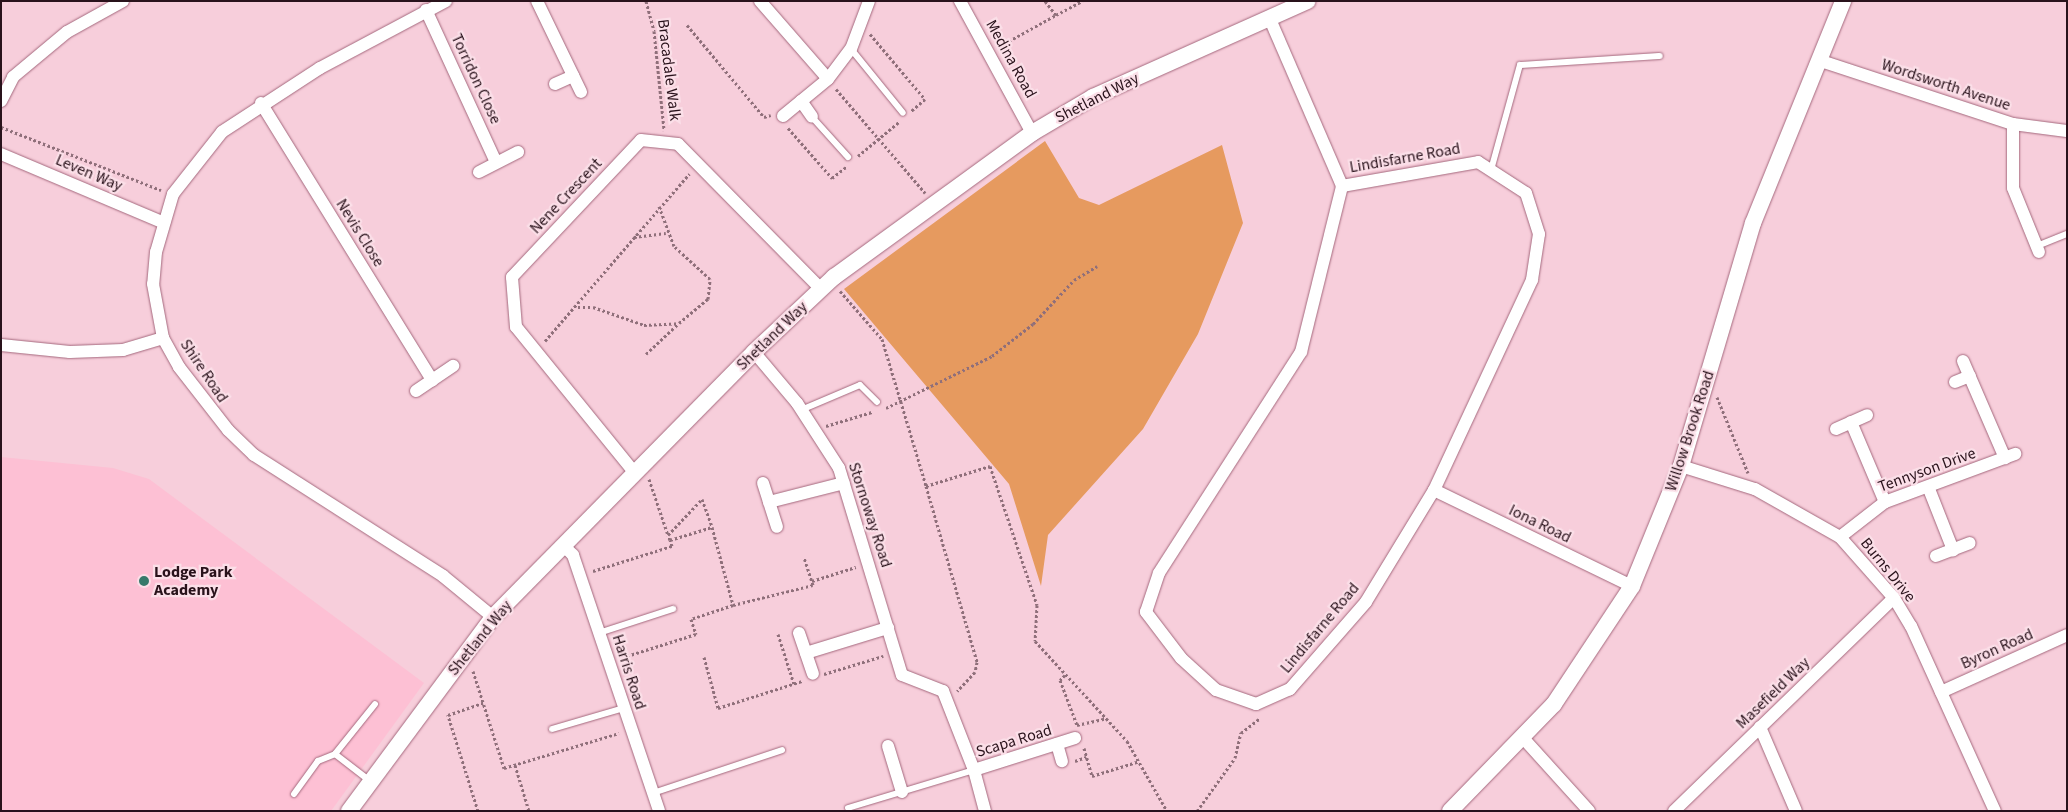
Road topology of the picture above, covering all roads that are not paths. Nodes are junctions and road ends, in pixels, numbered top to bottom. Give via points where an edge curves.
1 (123, 1) edge
2 (446, 1) edge
3 (537, 1) edge
4 (760, 1) edge
5 (869, 1) edge
6 (960, 1) edge
7 (1308, 1) edge
8 (1843, 1) edge
9 (426, 10) junction
10 (1270, 17) junction
11 (851, 49) junction
12 (1660, 56) dead end
13 (1818, 60) junction
14 (573, 76) junction
15 (828, 79) junction
16 (555, 84) dead end
17 (581, 92) dead end
18 (1, 101) edge
19 (801, 101) junction
20 (261, 103) junction
21 (903, 113) dead end
22 (783, 116) road end
23 (812, 116) joint
24 (2013, 124) junction
25 (2067, 131) edge
26 (1032, 133) junction
27 (518, 152) dead end
28 (1, 154) edge
29 (848, 157) dead end
30 (496, 162) junction
31 (1491, 170) junction
32 (479, 172) dead end
33 (1342, 186) junction
34 (164, 223) junction
35 (2067, 234) edge
36 (2038, 248) joint
37 (826, 285) junction
38 (163, 338) junction
39 (1, 345) edge
40 (754, 352) junction
41 (1963, 361) dead end
42 (453, 366) dead end
43 (1970, 376) junction
44 (432, 380) junction
45 (1955, 382) dead end
46 (416, 391) dead end
47 (877, 402) dead end
48 (801, 410) junction
49 (1867, 415) dead end
50 (1851, 422) junction
51 (1836, 429) dead end
52 (1680, 466) junction
53 (637, 470) junction
54 (844, 483) junction
55 (763, 484) dead end
56 (1929, 489) junction
57 (1434, 490) junction
58 (769, 502) junction
59 (1885, 502) junction
60 (777, 528) dead end
61 (1840, 537) junction
62 (1970, 543) dead end
63 (564, 546) junction
64 (1953, 550) junction
65 (1936, 556) dead end
66 (1632, 586) junction
67 (1894, 598) junction
68 (673, 609) dead end
69 (493, 617) junction
70 (888, 628) junction
71 (600, 633) junction
72 (799, 633) dead end
73 (2067, 635) edge
74 (806, 653) junction
75 (811, 677) road end
76 (1940, 692) junction
77 (375, 704) dead end
78 (624, 708) junction
79 (1760, 727) junction
80 (552, 728) dead end
81 (1079, 738) road end
82 (1524, 739) junction
83 (1057, 744) junction
84 (888, 746) dead end
85 (782, 750) dead end
86 (335, 754) junction
87 (1062, 761) dead end
88 (974, 770) junction
89 (371, 782) junction
90 (902, 792) junction
91 (653, 793) junction
92 (294, 794) dead end
93 (848, 808) dead end
94 (349, 811) edge
95 (659, 811) edge
96 (985, 811) edge
97 (1450, 811) edge
98 (1589, 811) edge
99 (1674, 811) edge
100 (1796, 811) edge
101 (1995, 811) edge

1 - 18 street via 66,32 13,77
2 - 9 street, Shire Road
3 - 14 street
4 - 15 street
5 - 11 street
6 - 26 street, Medina Road
7 - 10 street, Shetland Way
8 - 13 street, Willow Brook Road
9 - 20 street, Shire Road
9 - 30 street, Torridon Close
10 - 26 street, Shetland Way via 1094,98
10 - 33 street, Lindisfarne Road
11 - 15 street
11 - 21 lane
12 - 31 lane via 1520,66
13 - 24 street, Wordsworth Avenue
13 - 52 street, Willow Brook Road via 1753,223
14 - 16 street
14 - 17 street
15 - 19 street
19 - 22 street
19 - 23 street
20 - 34 street, Shire Road via 222,132 172,194
20 - 44 street, Nevis Close
23 - 29 lane
24 - 25 street, Wordsworth Avenue
24 - 36 street via 2013,188
26 - 37 street, Shetland Way
27 - 30 street
28 - 34 street, Leven Way
30 - 32 street
31 - 33 street, Lindisfarne Road via 1478,162
31 - 57 street, Lindisfarne Road via 1526,193 1539,234 1532,280
33 - 57 street, Lindisfarne Road via 1301,352 1159,573 1146,612 1181,658 1216,690 1256,704 1290,689 1366,602
34 - 38 street, Shire Road via 153,284
35 - 36 lane
37 - 40 street, Shetland Way
37 - 53 street, Nene Crescent via 678,144 641,140 512,277 516,327
38 - 39 street via 123,350 70,352
38 - 69 street, Shire Road via 211,413 254,455 443,576
40 - 48 street, Stornoway Road
40 - 53 street, Shetland Way
41 - 43 street, Tennyson Drive
42 - 44 street
43 - 45 street
43 - 56 street, Tennyson Drive via 2010,456
44 - 46 street
47 - 48 lane via 860,385
48 - 54 street, Stornoway Road
49 - 50 street
50 - 51 street
50 - 59 street
52 - 61 street, Burns Drive via 1755,489
52 - 66 street, Willow Brook Road
53 - 63 street, Shetland Way
54 - 58 street
54 - 70 street, Stornoway Road
55 - 58 street
56 - 59 street, Tennyson Drive
56 - 64 street
57 - 66 street, Iona Road
58 - 60 street
59 - 61 street, Tennyson Drive
61 - 67 street, Burns Drive
62 - 64 street
63 - 69 street, Shetland Way
63 - 71 street, Harris Road via 574,555
64 - 65 street
66 - 82 street, Willow Brook Road via 1554,704
67 - 76 street, Burns Drive
67 - 79 street, Masefield Way
68 - 71 lane
69 - 89 street, Shetland Way
70 - 74 street
70 - 88 street, Stornoway Road via 902,675 942,691 948,700
71 - 78 street, Harris Road
72 - 74 street
73 - 76 street, Byron Road
74 - 75 street
76 - 101 street, Burns Drive
77 - 86 lane
78 - 80 lane
78 - 91 street, Harris Road
79 - 99 street, Masefield Way
79 - 100 street
81 - 83 street, Scapa Road
82 - 97 street, Willow Brook Road
82 - 98 street
83 - 87 street
83 - 88 street, Scapa Road
84 - 90 street
85 - 91 lane
86 - 89 lane
86 - 92 lane via 318,762
88 - 90 lane
88 - 96 street, Scapa Road
89 - 94 street, Shetland Way
90 - 93 lane
91 - 95 street, Harris Road

